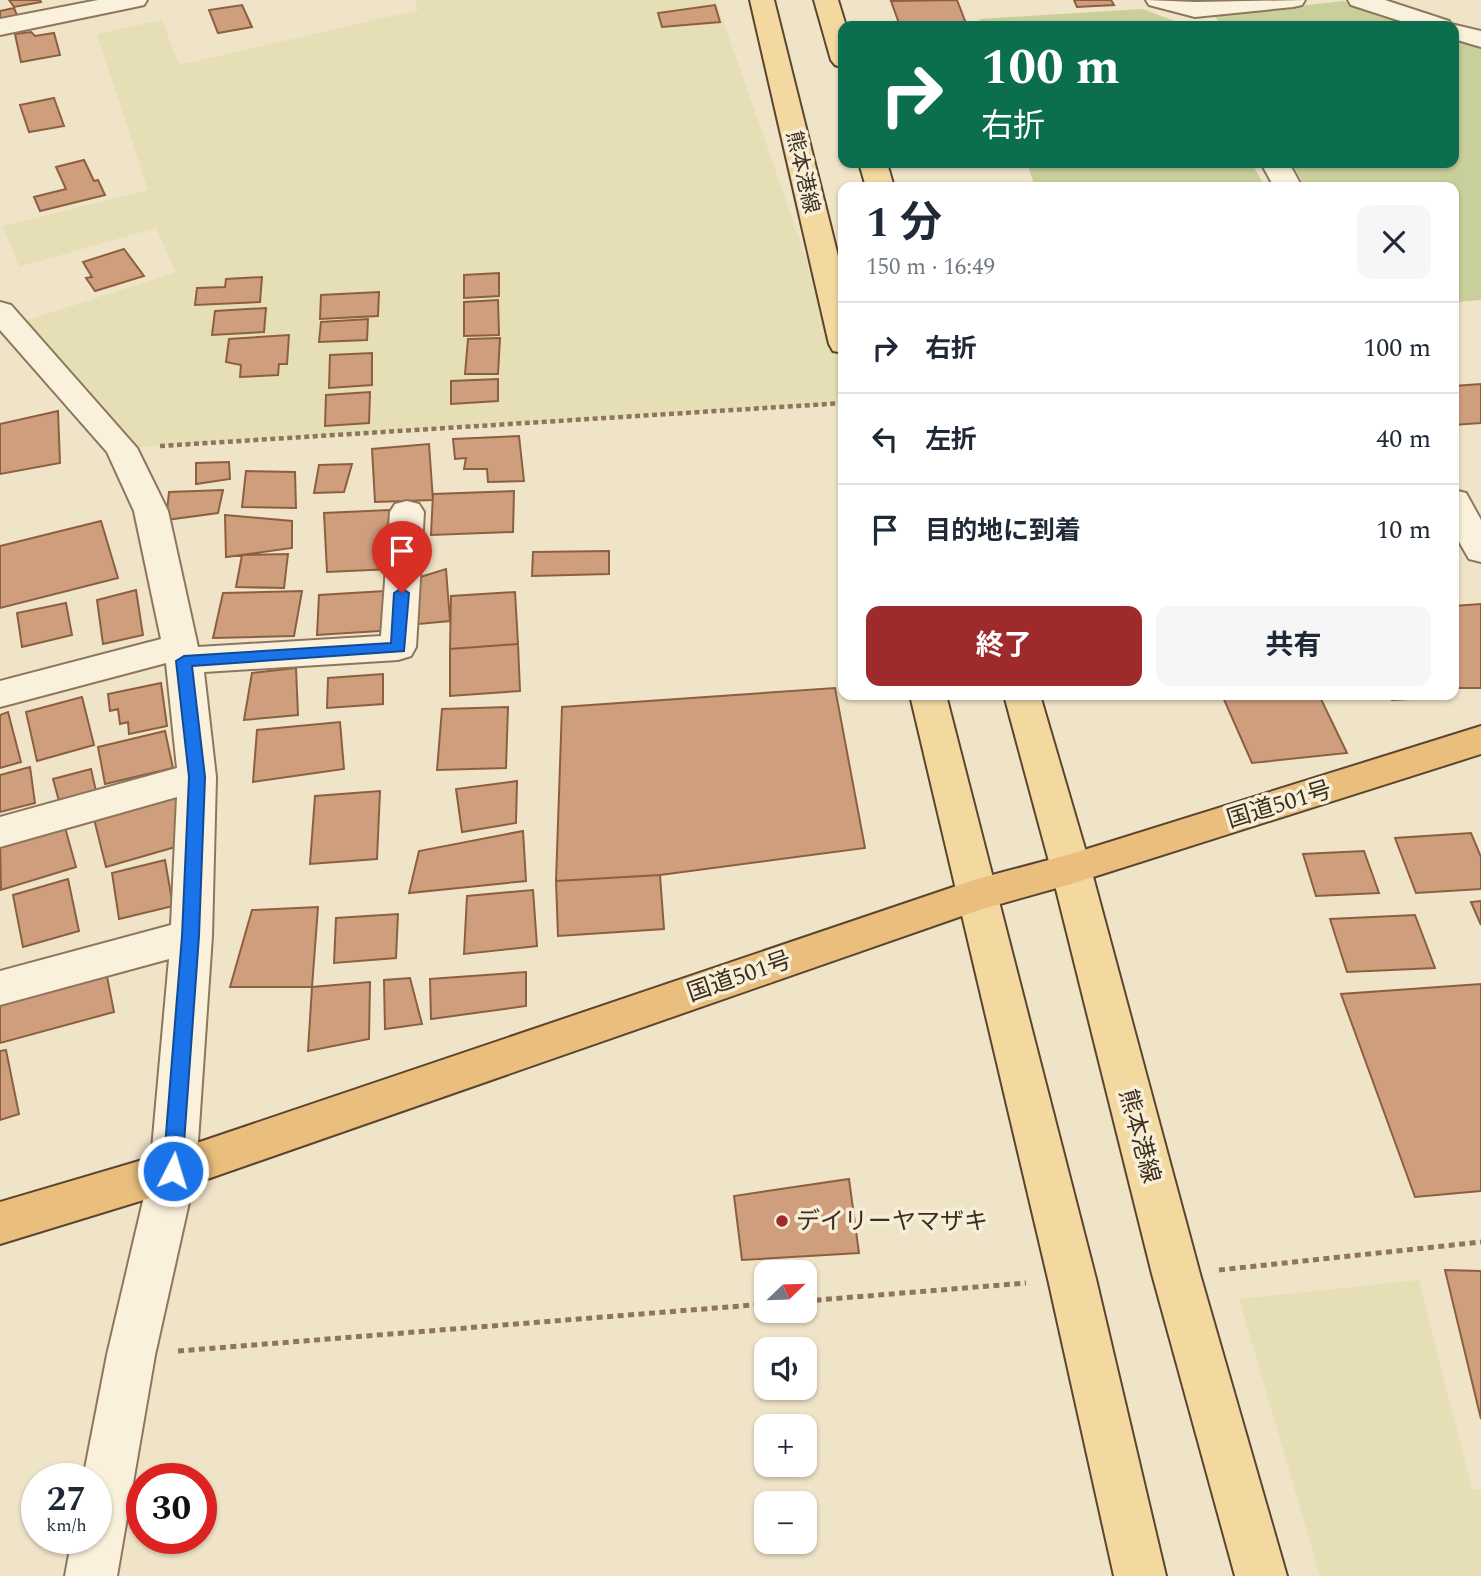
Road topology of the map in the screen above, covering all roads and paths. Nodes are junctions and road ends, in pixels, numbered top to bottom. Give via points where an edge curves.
1 (135, 0) edge
2 (762, 0) edge
3 (827, 0) edge
4 (1158, 0) edge
5 (1293, 0) edge
6 (1360, 0) edge
7 (1199, 18) edge
8 (1425, 21) edge
9 (0, 27) edge
10 (1459, 32) edge
11 (838, 39) edge
12 (1481, 39) edge
13 (0, 311) edge
14 (838, 319) edge
15 (838, 403) edge
16 (121, 448) junction
17 (1459, 510) edge
18 (407, 512) dead end
19 (1481, 551) edge
20 (182, 654) junction
21 (0, 694) edge
22 (929, 700) edge
23 (1023, 700) edge
24 (1481, 740) edge
25 (197, 777) junction
26 (0, 832) edge
27 (1071, 869) junction
28 (977, 895) junction
29 (191, 936) junction
30 (0, 988) edge
31 (173, 1171) junction
32 (0, 1223) edge
33 (1481, 1242) edge
34 (1177, 1274) junction
35 (1072, 1279) junction
36 (817, 1300) edge
37 (754, 1305) edge
38 (131, 1355) junction
39 (91, 1576) edge
40 (1140, 1576) edge
41 (1262, 1576) edge

1 - 9 street
2 - 14 main road, 熊本港線
3 - 11 main road
4 - 7 street
5 - 7 street
6 - 8 street
10 - 12 street
13 - 16 street
15 - 16 path
16 - 20 street via 151,511
17 - 19 street
18 - 20 street via 398,648
20 - 21 street
20 - 25 street
22 - 28 main road
23 - 27 main road, 熊本港線
24 - 27 highway, 国道501号
25 - 26 street
25 - 29 street
27 - 28 highway, 国道501号
27 - 34 main road, 熊本港線
28 - 31 highway, 国道501号
28 - 35 main road
29 - 30 street
29 - 31 street
31 - 32 highway, 国道501号
31 - 38 street
33 - 34 path
34 - 41 main road, 熊本港線
35 - 36 path
35 - 40 main road
37 - 38 path
38 - 39 street

